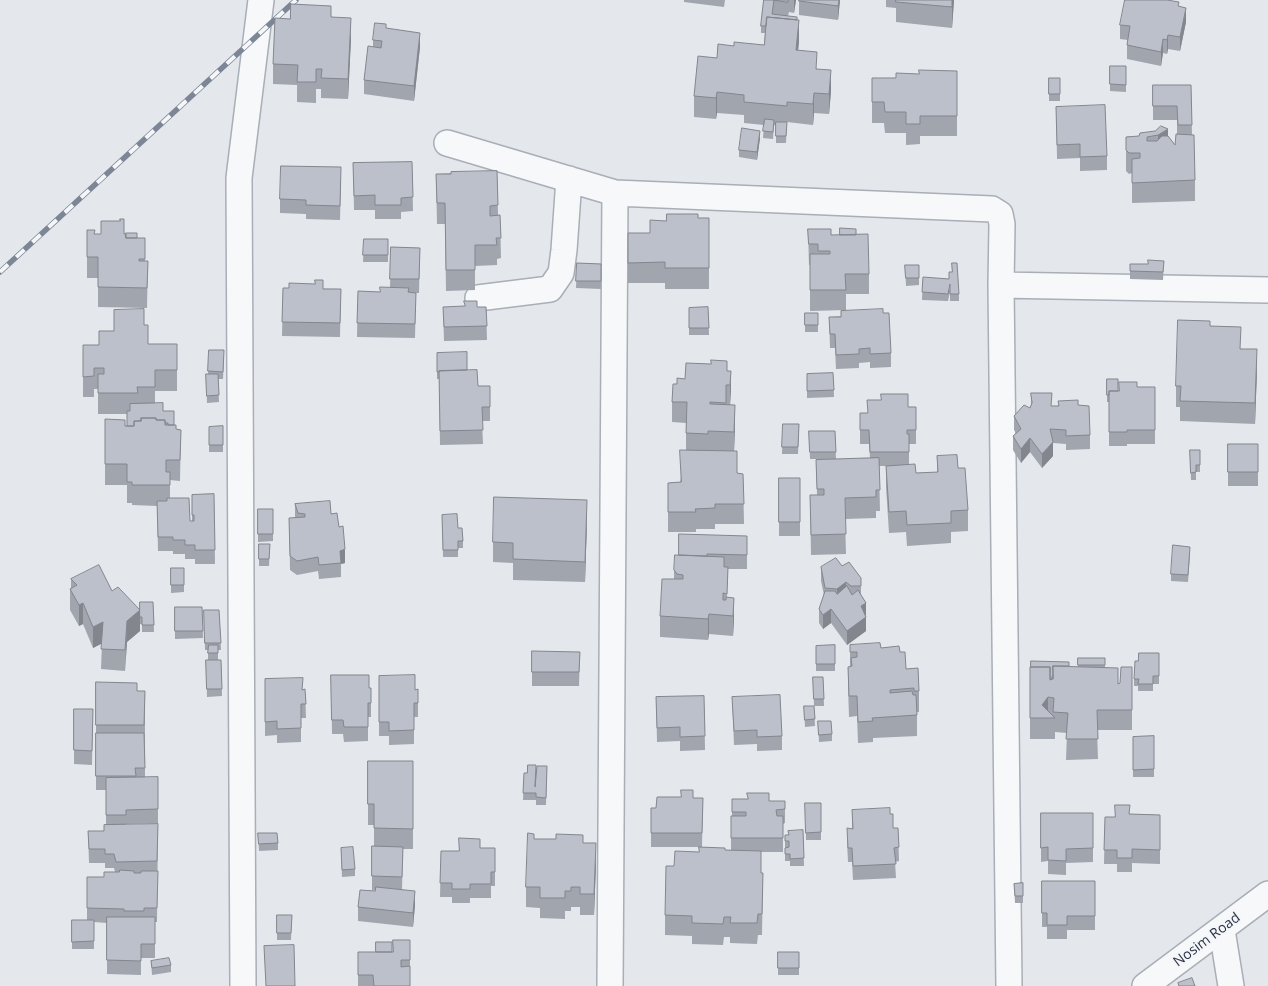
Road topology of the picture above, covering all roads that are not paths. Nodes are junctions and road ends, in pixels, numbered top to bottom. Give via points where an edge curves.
1 (261, 0) edge
2 (447, 143) dead end
3 (568, 179) junction
4 (615, 193) junction
5 (1000, 285) junction
6 (1268, 290) edge
7 (478, 298) dead end
8 (1268, 894) edge
9 (1222, 930) junction
10 (243, 986) edge
11 (610, 986) edge
12 (1009, 986) edge
13 (1145, 986) edge
14 (1231, 986) edge

1 - 10 street via 239,178
2 - 3 street
3 - 4 street
3 - 7 street via 561,273 550,289
4 - 5 street via 992,210 1000,214 1002,224
4 - 11 street
5 - 6 street
5 - 12 street
8 - 9 street, Nosim Road
9 - 13 street, Nosim Road
9 - 14 street

